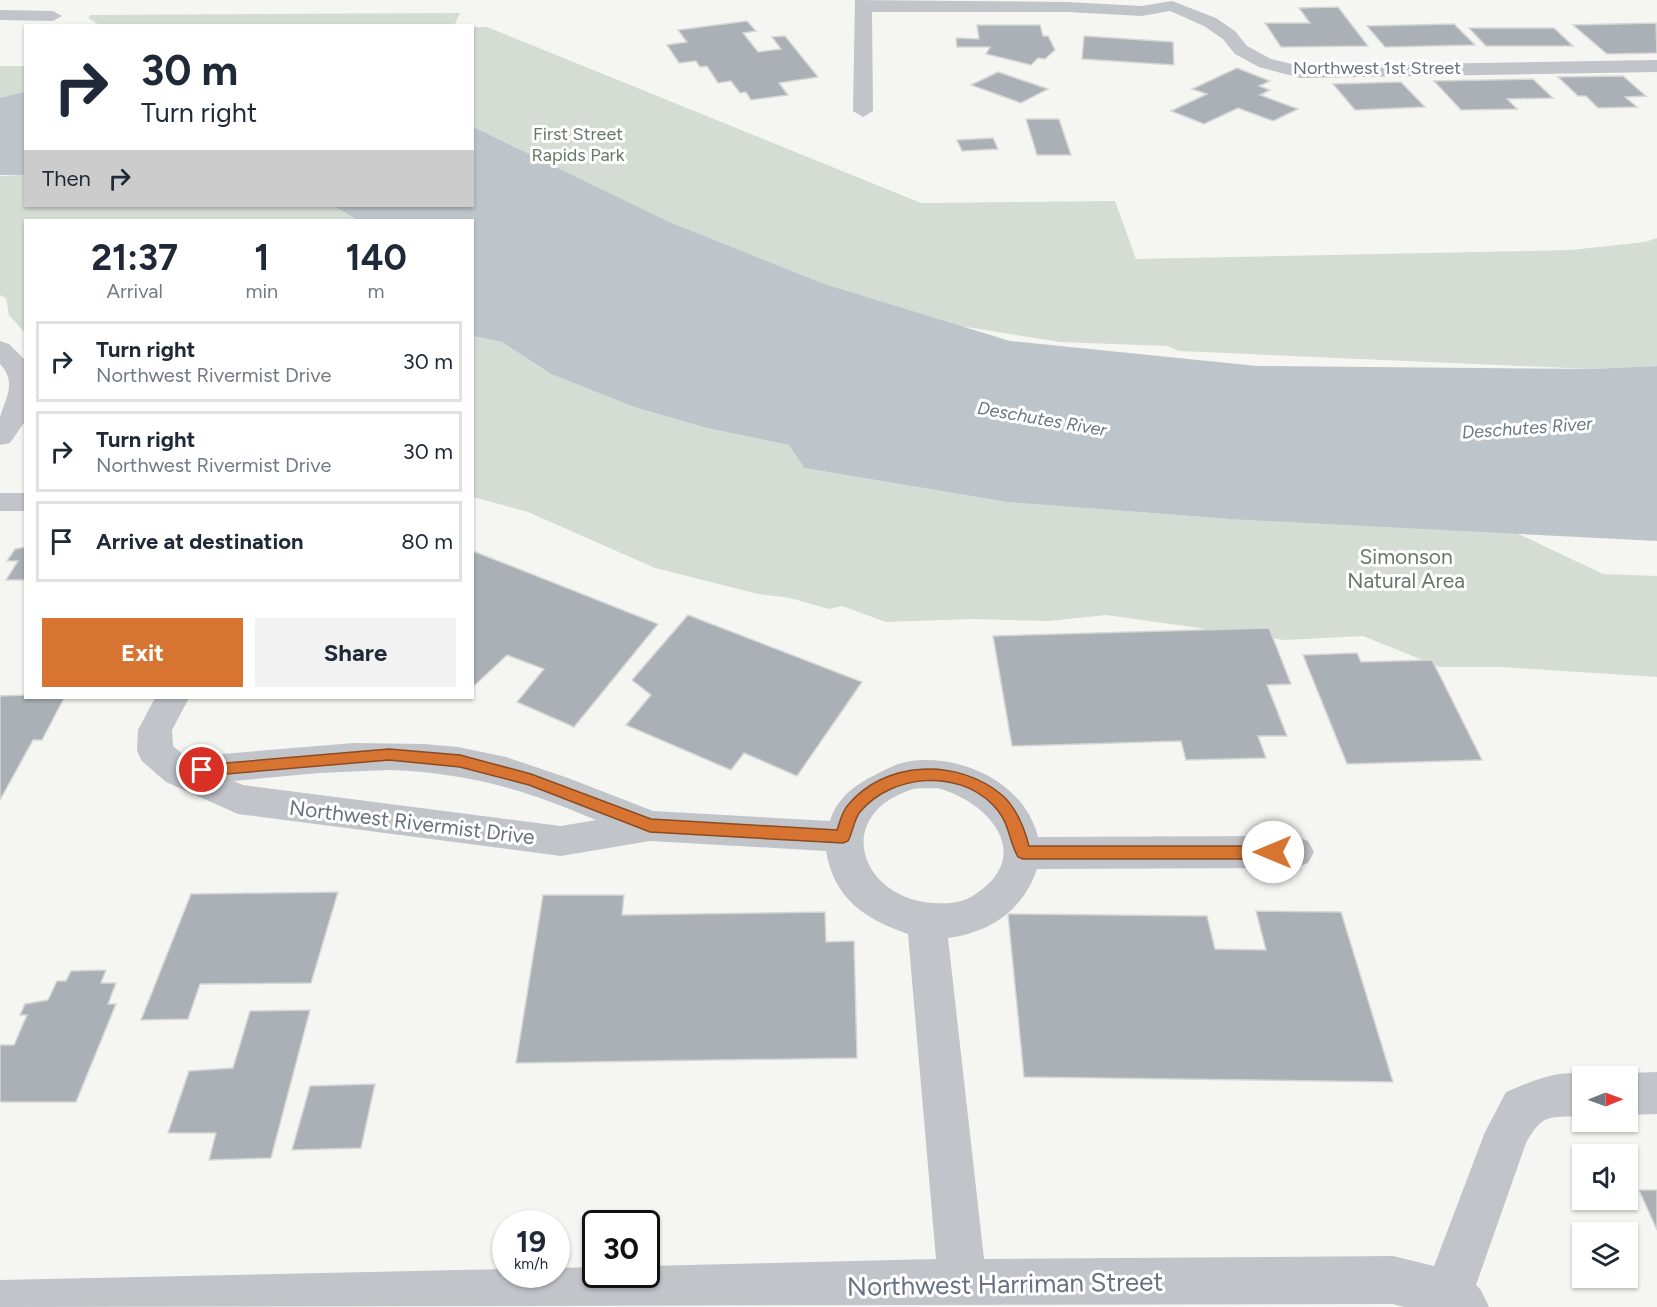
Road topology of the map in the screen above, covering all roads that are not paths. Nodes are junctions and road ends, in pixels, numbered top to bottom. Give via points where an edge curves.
1 (1176, 3) edge
2 (863, 4) edge
3 (0, 15) edge
4 (53, 16) dead end
5 (1657, 66) edge
6 (863, 111) dead end
7 (0, 349) edge
8 (0, 438) edge
9 (0, 502) edge
10 (24, 502) edge
11 (171, 699) edge
12 (179, 772) junction
13 (650, 826) junction
14 (843, 837) junction
15 (1295, 852) dead end
16 (1023, 853) junction
17 (927, 922) junction
18 (1657, 1093) edge
19 (1638, 1094) edge
20 (1572, 1095) edge
21 (962, 1283) junction
22 (1456, 1300) edge
23 (0, 1305) edge

1 - 2 street, Northwest 1st Street via 1142,11
1 - 5 street, Northwest 1st Street via 1229,35 1241,50 1265,63 1300,72
2 - 6 street
3 - 4 street
7 - 8 street via 20,372 24,393 14,419
9 - 10 street
11 - 12 street, Northwest Rivermist Drive via 155,729 155,751
12 - 13 street, Northwest Rivermist Drive via 238,800 561,841
12 - 13 street, Northwest Rivermist Drive via 389,755 460,761 531,780
13 - 14 street, Northwest Rivermist Drive
14 - 16 street via 852,810 875,789 903,777 937,774 970,782 997,799 1016,824
14 - 17 street via 846,866 863,893 891,913
15 - 16 street
16 - 17 street via 1015,881 995,905 963,919
17 - 21 street
18 - 19 street
20 - 22 street via 1553,1096 1522,1107 1507,1132
21 - 22 street, Northwest Harriman Street via 1393,1280
21 - 23 street, Northwest Harriman Street

